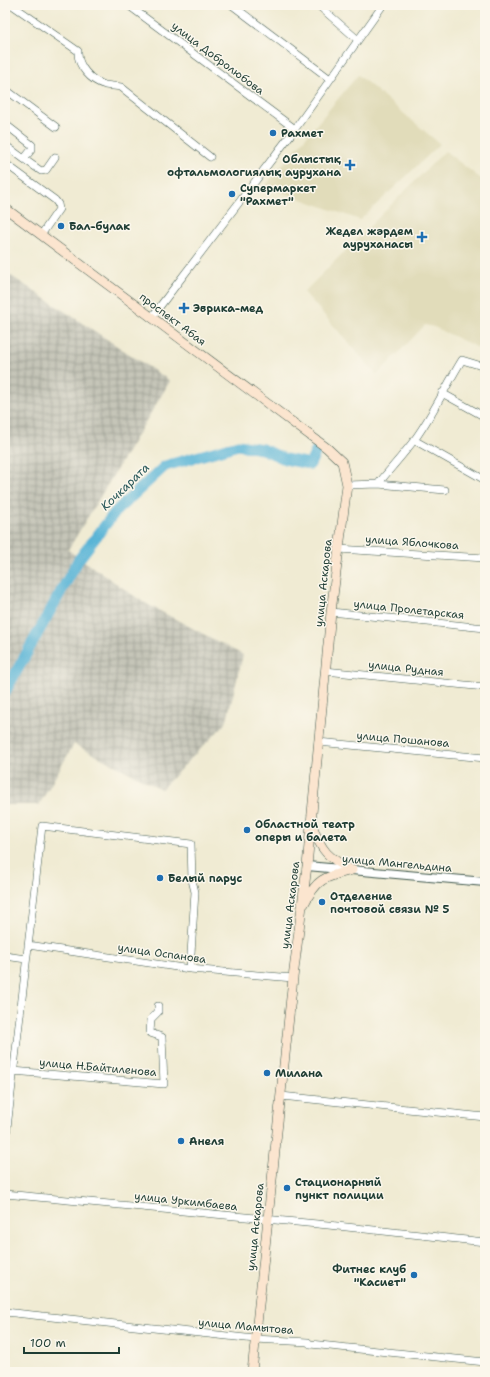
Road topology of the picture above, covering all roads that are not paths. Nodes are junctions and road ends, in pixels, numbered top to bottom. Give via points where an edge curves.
1 (12, 5) edge
2 (128, 5) edge
3 (232, 5) edge
4 (318, 5) edge
5 (383, 5) edge
6 (358, 40) junction
7 (330, 79) junction
8 (5, 89) edge
9 (5, 124) edge
10 (56, 127) dead end
11 (295, 129) junction
12 (5, 145) edge
13 (15, 152) junction
14 (55, 157) dead end
15 (210, 157) dead end
16 (24, 159) junction
17 (6, 165) edge
18 (5, 208) edge
19 (41, 236) junction
20 (152, 318) junction
21 (485, 367) edge
22 (442, 393) junction
23 (485, 417) edge
24 (414, 440) junction
25 (327, 448) joint
26 (485, 480) edge
27 (378, 484) junction
28 (347, 485) junction
29 (445, 490) dead end
30 (338, 549) junction
31 (485, 558) edge
32 (331, 612) junction
33 (485, 628) edge
34 (325, 671) junction
35 (485, 687) edge
36 (318, 742) junction
37 (485, 758) edge
38 (311, 820) junction
39 (307, 866) junction
40 (352, 870) junction
41 (485, 882) edge
42 (302, 909) junction
43 (28, 945) junction
44 (5, 956) edge
45 (26, 959) junction
46 (190, 969) junction
47 (293, 978) junction
48 (158, 1006) dead end
49 (14, 1072) junction
50 (281, 1096) junction
51 (485, 1117) edge
52 (5, 1145) edge
53 (5, 1194) edge
54 (268, 1220) junction
55 (485, 1242) edge
56 (5, 1312) edge
57 (255, 1339) junction
58 (485, 1362) edge
59 (252, 1372) edge

1 - 15 street via 78,51 78,58 87,74 105,85 121,87
2 - 11 street, улица Добролюбова
3 - 7 street
4 - 6 street
5 - 6 street
6 - 7 street
7 - 11 street
8 - 10 street
9 - 16 street via 32,145
11 - 20 street
12 - 13 street
13 - 16 street
13 - 17 street
14 - 16 street via 43,172
17 - 19 street via 58,204 59,210
18 - 19 main road, проспект Абая
19 - 20 main road, проспект Абая
20 - 25 main road, проспект Абая
21 - 22 street via 462,360
22 - 23 street
22 - 24 street
24 - 26 street
24 - 27 street
25 - 28 main road, улица Аскарова via 342,462
27 - 28 street
27 - 29 street
28 - 30 main road, улица Аскарова
30 - 31 street, улица Яблочкова
30 - 32 main road, улица Аскарова
32 - 33 street, улица Пролетарская
32 - 34 main road, улица Аскарова
34 - 35 street, улица Рудная
34 - 36 main road, улица Аскарова
36 - 37 street, улица Пошанова
36 - 38 main road, улица Аскарова
38 - 39 main road, улица Аскарова
38 - 40 main road via 316,837 327,854
39 - 40 street, улица Мангельдина
39 - 42 main road, улица Аскарова
40 - 41 street, улица Мангельдина
40 - 42 main road via 322,880 314,887
42 - 47 main road, улица Аскарова
43 - 45 street
43 - 46 street, улица Оспанова
43 - 46 street via 42,826 191,844 195,892
44 - 45 street
45 - 49 street
46 - 47 street, улица Оспанова
47 - 50 main road, улица Аскарова
48 - 49 street, улица Н.Байтиленова via 158,1012 151,1020 150,1033 162,1037 164,1084
49 - 52 street
50 - 51 street
50 - 54 main road, улица Аскарова
53 - 54 street, улица Уркимбаева
54 - 55 street, улица Уркимбаева
54 - 57 main road, улица Аскарова
56 - 57 street, улица Мамытова
57 - 58 street, улица Мамытова via 308,1342
57 - 59 main road, улица Аскарова

